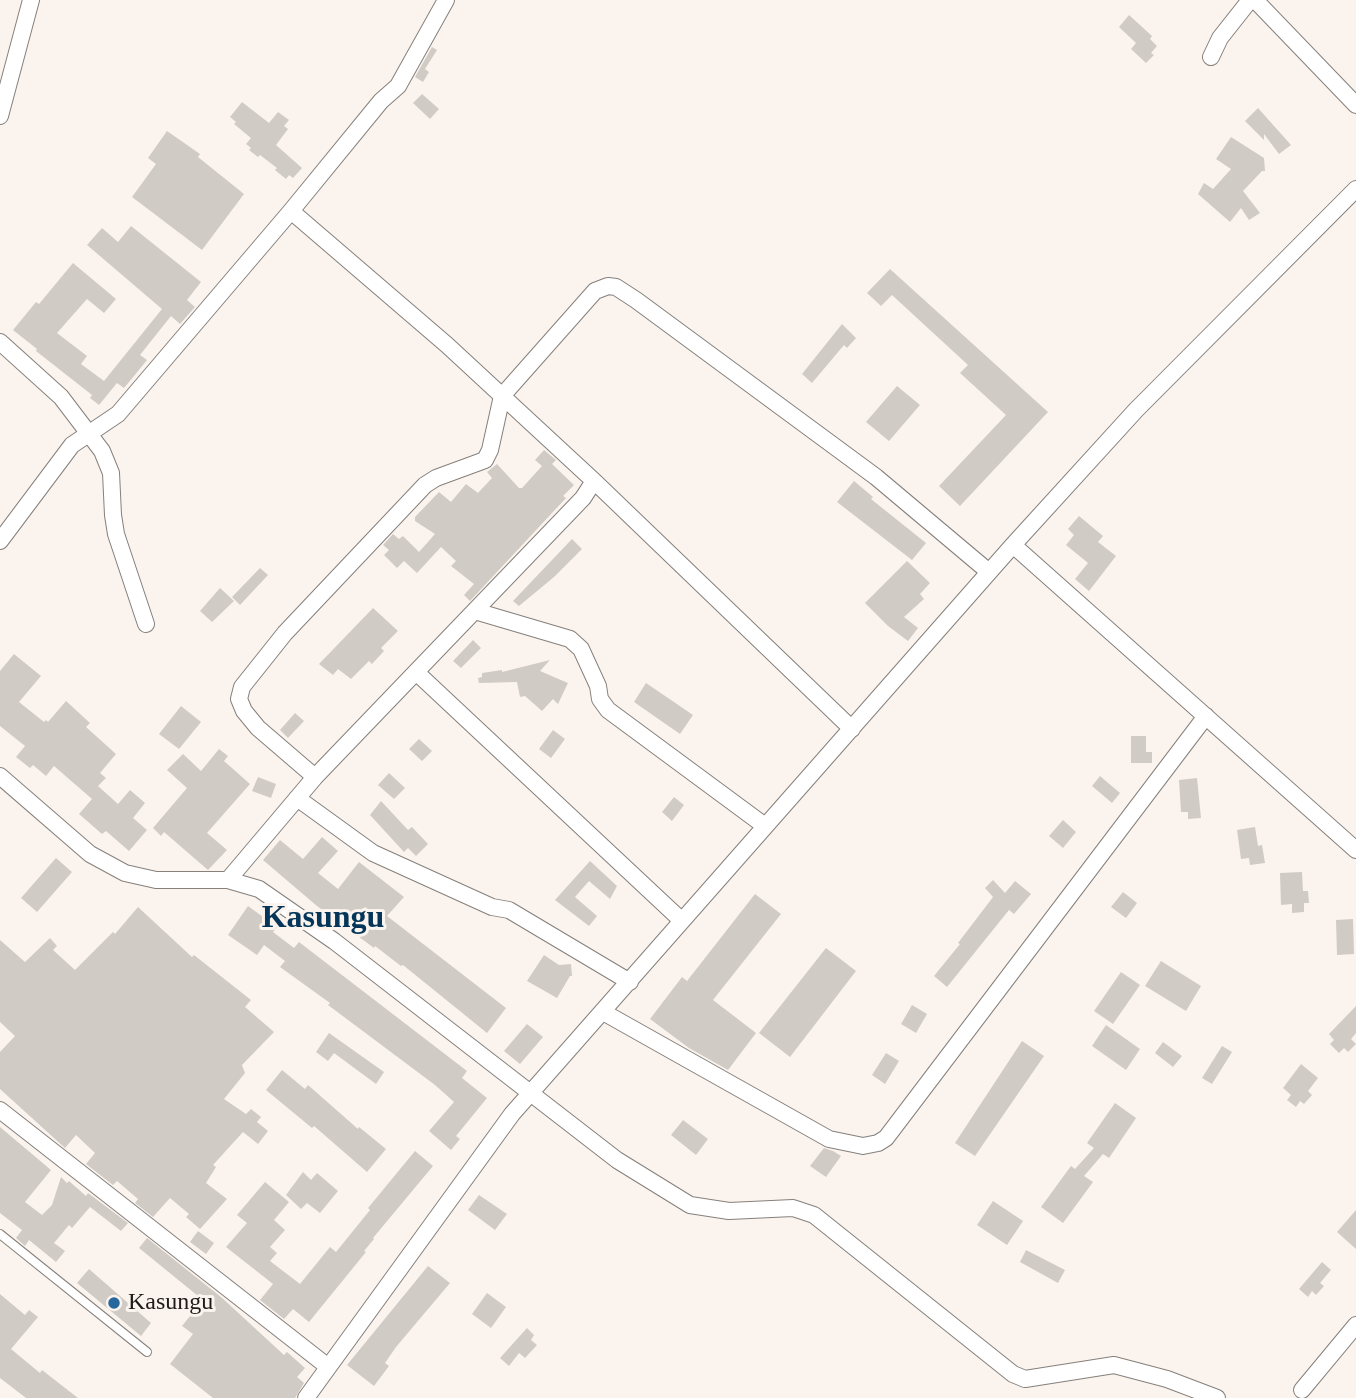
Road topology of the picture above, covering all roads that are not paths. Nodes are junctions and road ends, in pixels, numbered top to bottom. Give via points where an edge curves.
1 (32, 0) edge
2 (446, 0) edge
3 (1252, 0) edge
4 (1211, 57) dead end
5 (1356, 105) edge
6 (0, 116) edge
7 (1356, 189) edge
8 (291, 211) junction
9 (0, 342) edge
10 (502, 396) junction
11 (89, 433) junction
12 (594, 481) junction
13 (0, 541) edge
14 (1013, 545) junction
15 (989, 572) junction
16 (475, 611) junction
17 (146, 624) dead end
18 (416, 671) junction
19 (1206, 716) junction
20 (852, 729) junction
21 (0, 776) edge
22 (315, 777) junction
23 (297, 798) junction
24 (765, 826) junction
25 (1356, 850) edge
26 (228, 880) junction
27 (681, 920) junction
28 (630, 982) junction
29 (603, 1012) junction
30 (531, 1092) junction
31 (0, 1110) edge
32 (0, 1234) edge
33 (1356, 1325) edge
34 (148, 1352) dead end
35 (327, 1366) junction
36 (1302, 1390) dead end
37 (306, 1398) edge
38 (1217, 1398) edge

1 - 6 street
2 - 8 street via 398,86
3 - 4 street via 1220,38
3 - 5 street
7 - 14 street via 1136,410
8 - 10 street
8 - 11 street via 118,414
9 - 11 street via 61,397
10 - 12 street
10 - 15 street via 595,291 617,287 876,477
10 - 22 street via 485,460 425,485 285,634 242,687 239,699 244,711
11 - 13 street via 72,444
11 - 17 street via 111,473 116,534
12 - 16 street
12 - 20 street
14 - 15 street
14 - 19 street
15 - 20 street
16 - 18 street
16 - 24 street via 570,639 581,649 608,710
18 - 22 street
18 - 27 street
19 - 25 street
19 - 29 street via 878,1143 863,1146 829,1139
20 - 24 street
21 - 26 street via 90,853 125,873 156,880
22 - 23 street
23 - 26 street
23 - 28 street via 373,853 492,907 509,910
24 - 27 street
26 - 30 street via 259,889 334,941
27 - 28 street
28 - 29 street
29 - 30 street
30 - 35 street
30 - 38 street via 617,1160 690,1205 729,1211 793,1208 814,1215 1013,1374 1025,1378 1114,1366
31 - 35 street
32 - 34 lane
33 - 36 street
35 - 37 street

